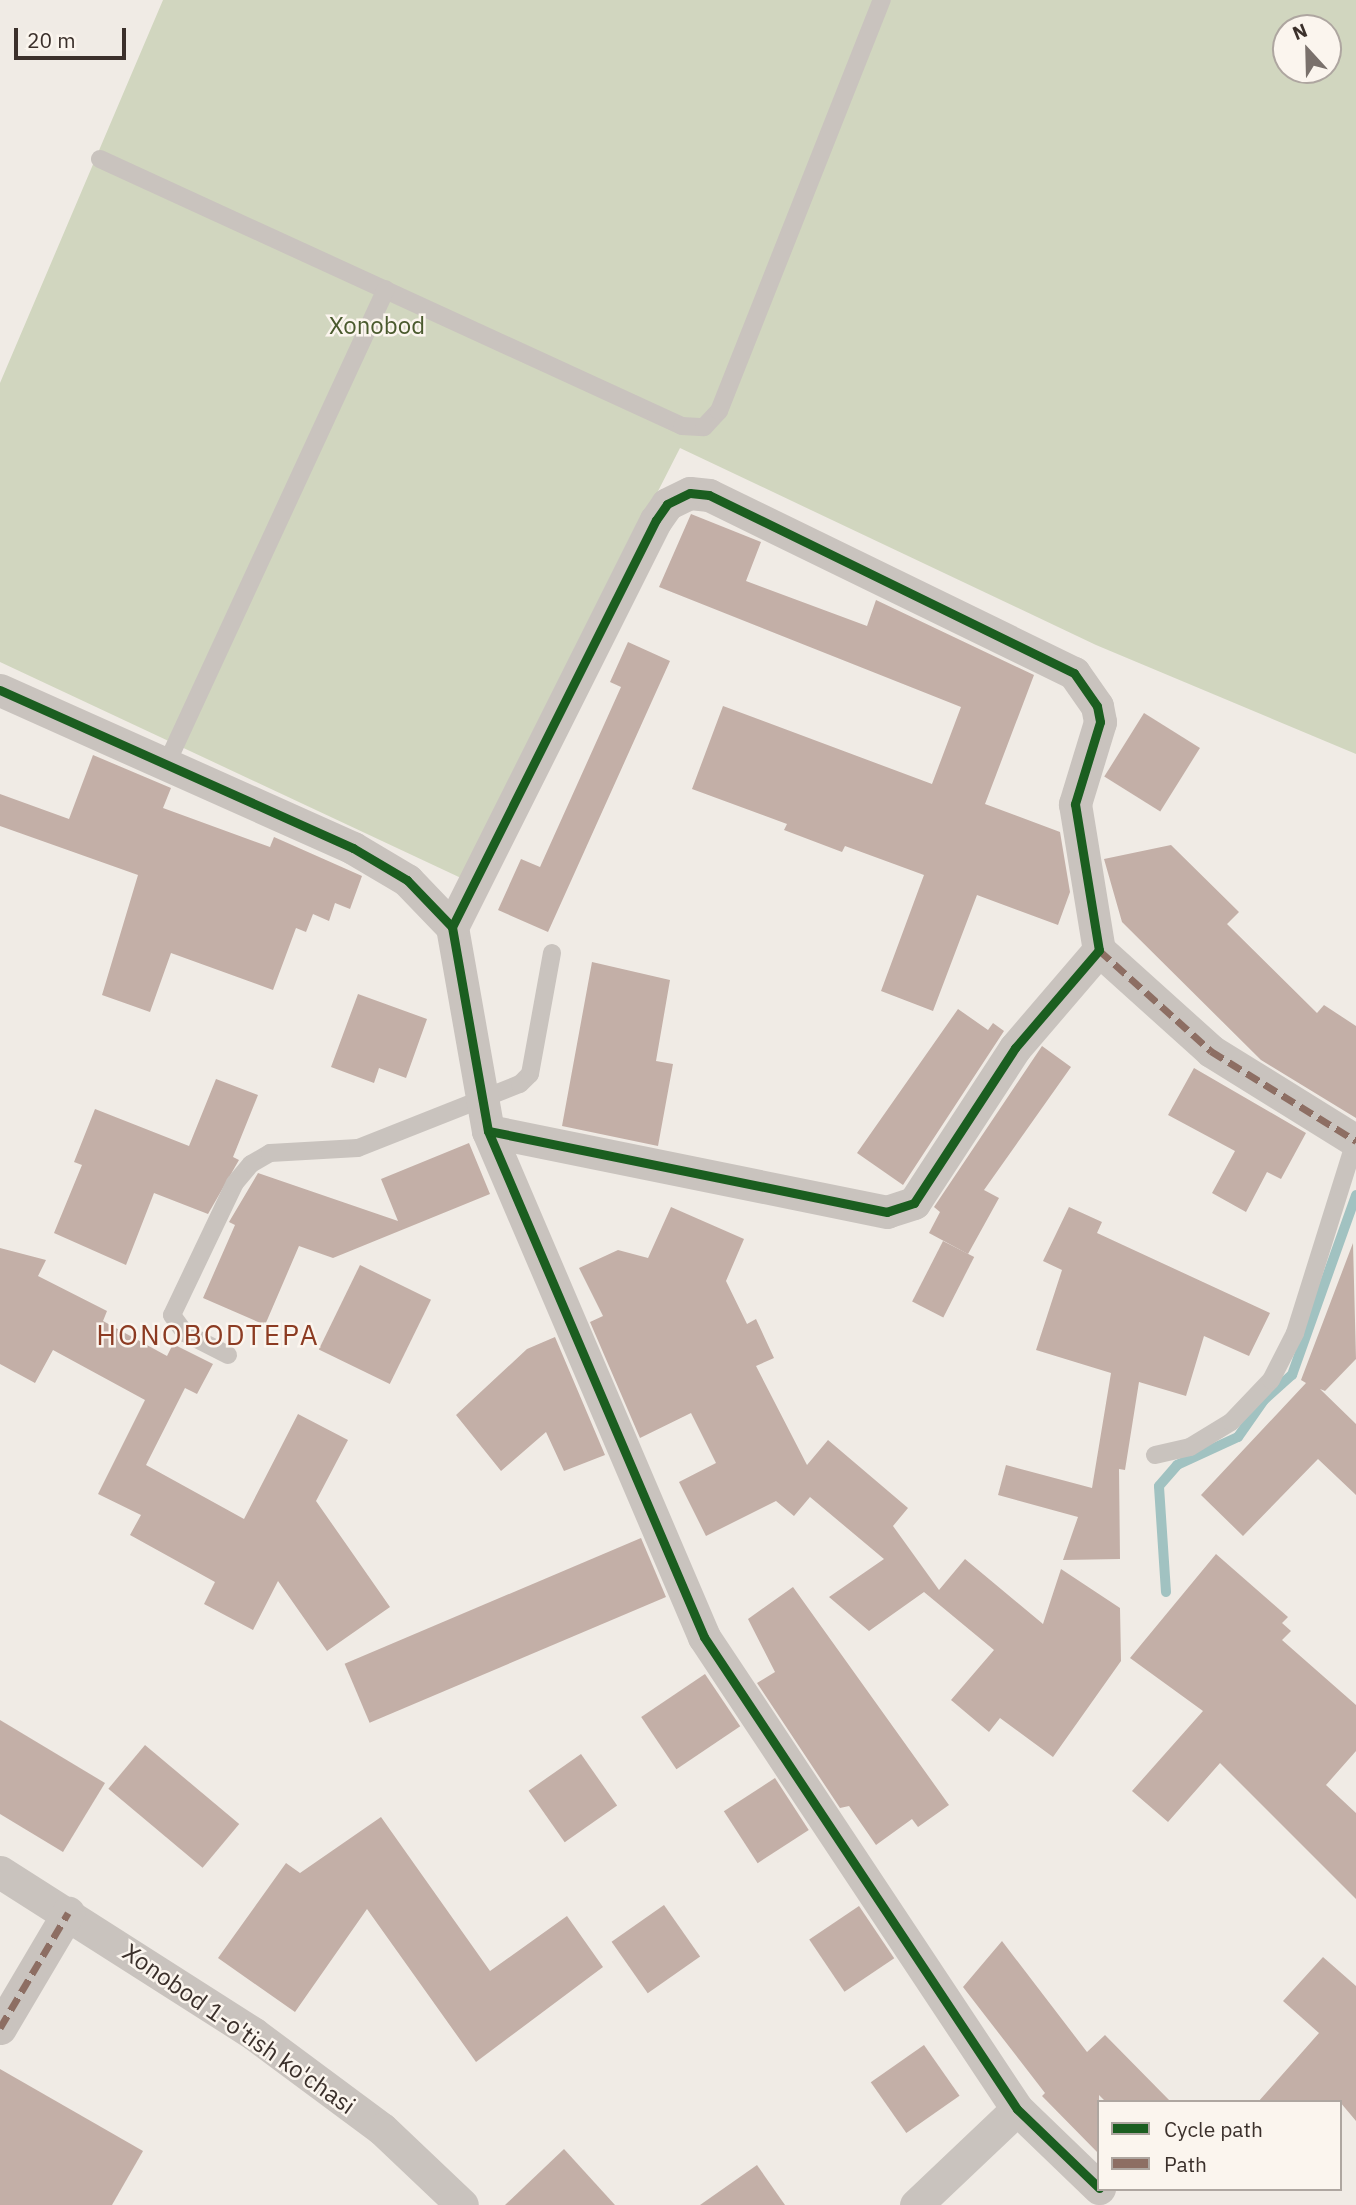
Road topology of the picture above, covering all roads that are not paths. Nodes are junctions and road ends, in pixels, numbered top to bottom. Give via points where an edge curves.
1 (881, 0) edge
2 (100, 159) dead end
3 (386, 289) junction
4 (0, 690) edge
5 (166, 765) junction
6 (452, 927) junction
7 (1099, 950) junction
8 (552, 953) dead end
9 (484, 1116) junction
10 (1356, 1141) edge
11 (228, 1355) dead end
12 (1155, 1455) dead end
13 (0, 1872) edge
14 (68, 1913) junction
15 (0, 2028) edge
16 (1017, 2109) junction
17 (1097, 2187) edge
18 (463, 2205) edge
19 (916, 2205) edge

1 - 3 lane via 719,411 705,427 682,426
2 - 3 lane
3 - 5 lane
4 - 5 street
5 - 6 street via 353,848 407,880
6 - 7 street via 656,520 667,504 690,493 709,495 1074,673 1090,692 1100,722 1075,804
6 - 9 street
7 - 9 street via 1015,1048 914,1203 887,1212
7 - 10 street via 1211,1051
8 - 9 lane via 530,1074
9 - 11 lane via 358,1147 270,1153 251,1164 235,1184 172,1315 185,1333
9 - 16 street via 704,1637
10 - 12 lane via 1295,1333 1271,1380 1231,1422 1189,1447
13 - 14 street, Xonobod 1-o'tish ko'chasi
14 - 15 street
14 - 18 street, Xonobod 1-o'tish ko'chasi via 254,2034 382,2129
16 - 17 street
16 - 19 street

